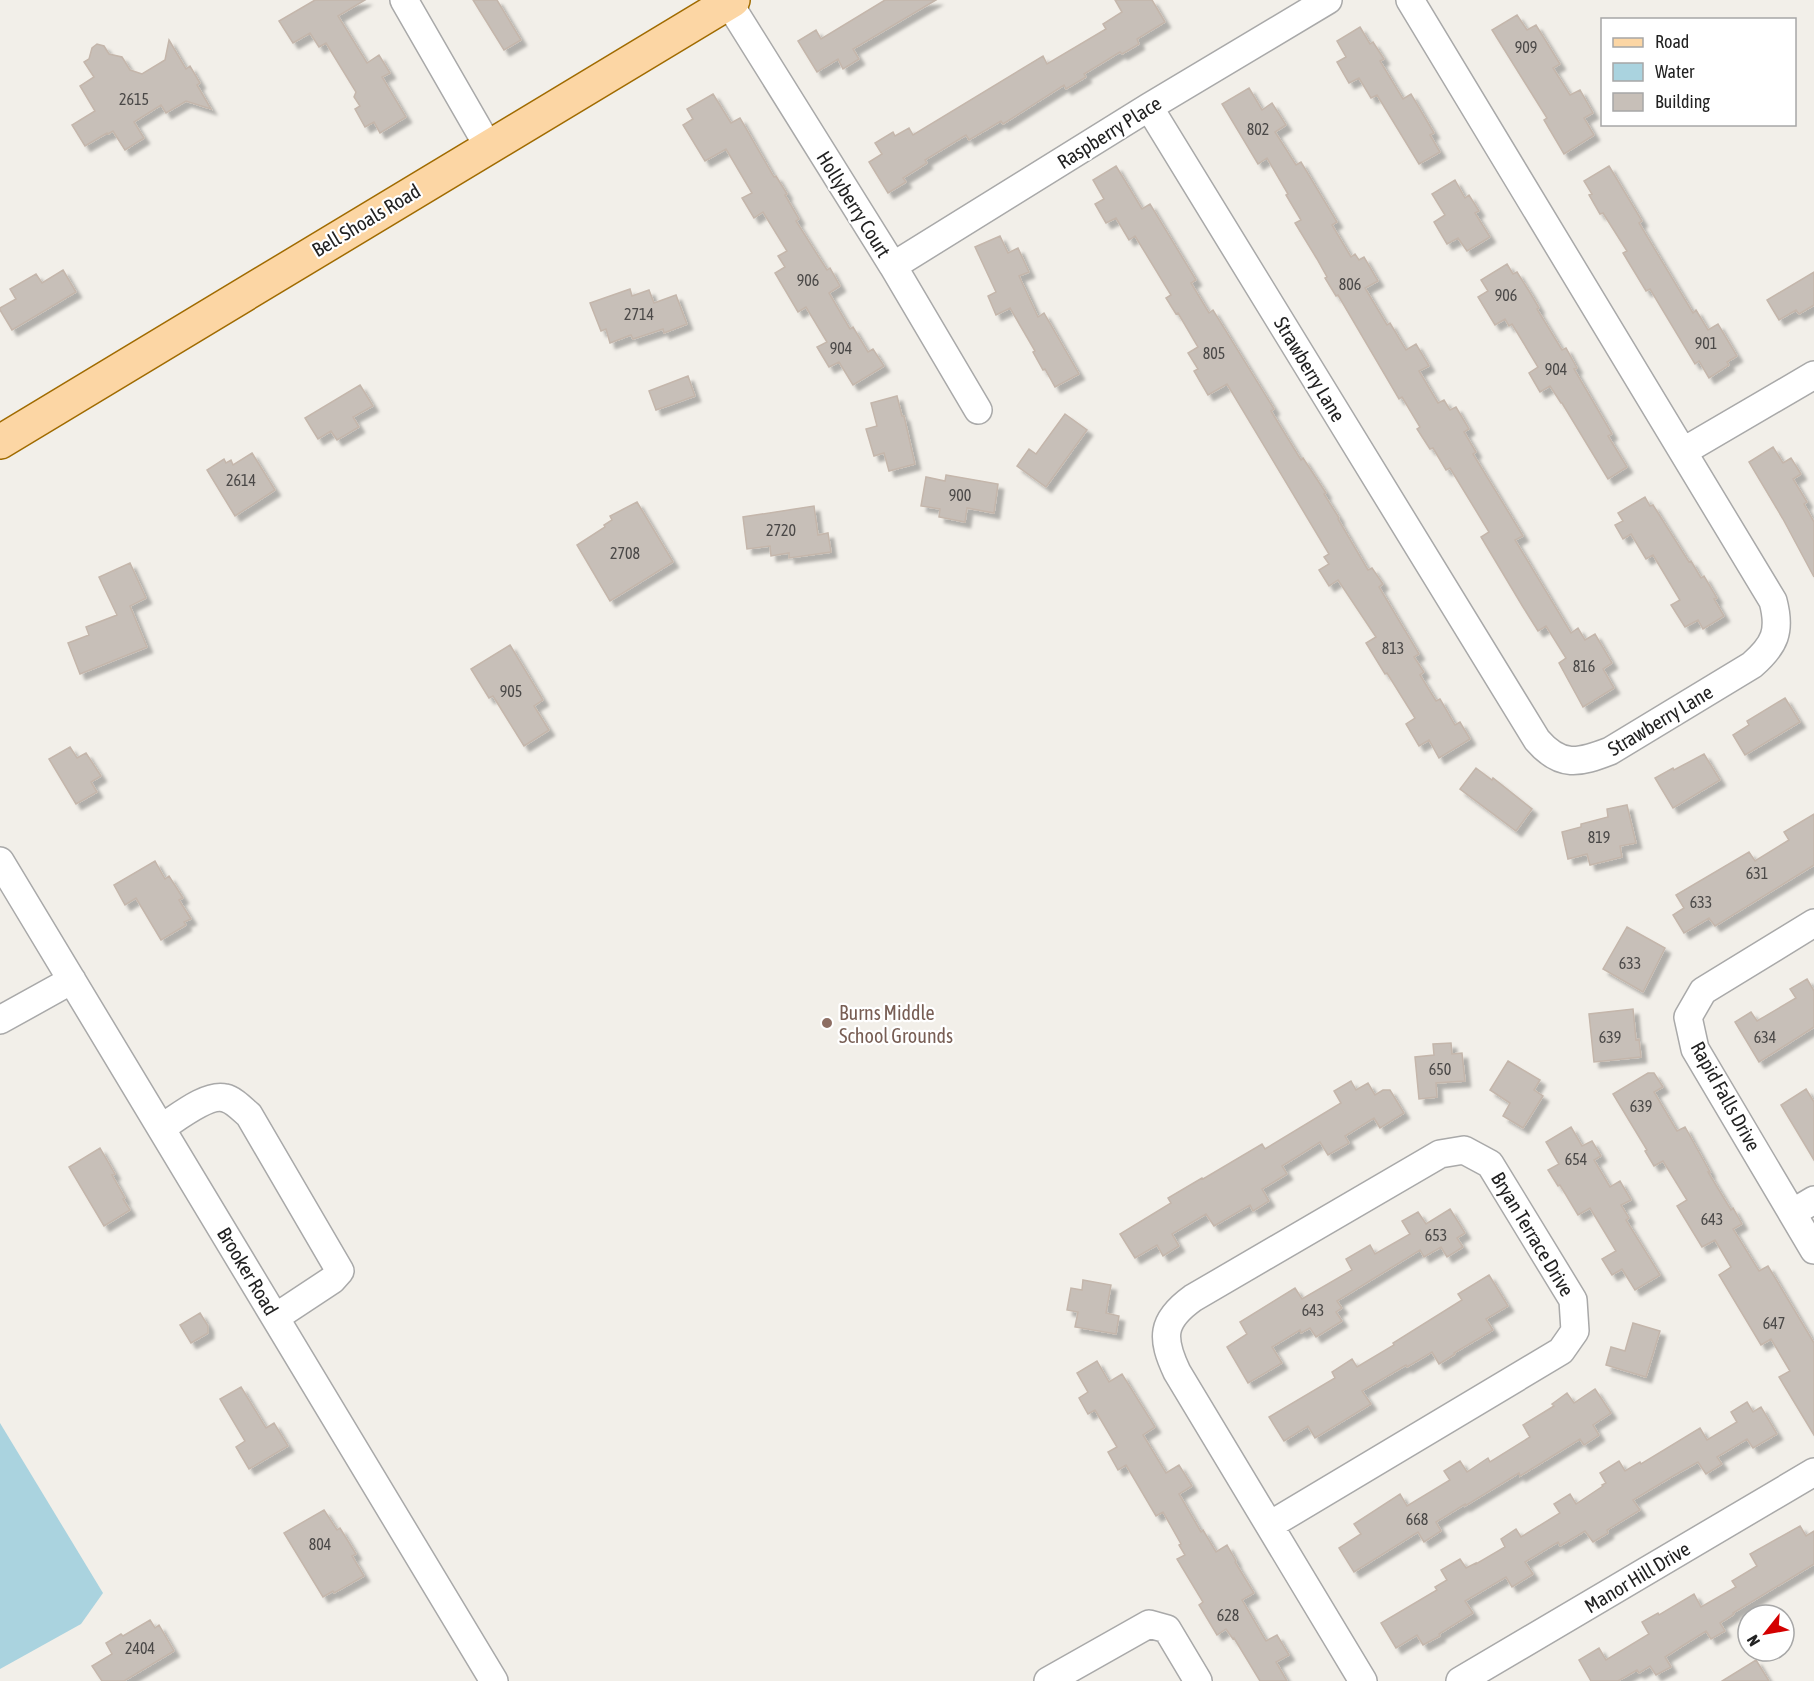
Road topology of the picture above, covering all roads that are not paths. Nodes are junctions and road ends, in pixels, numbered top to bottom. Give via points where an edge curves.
1 (404, 0) edge
2 (1328, 0) edge
3 (1410, 0) edge
4 (729, 1) edge
5 (1149, 106) junction
6 (488, 146) junction
7 (893, 266) junction
8 (1814, 375) edge
9 (978, 410) dead end
10 (0, 442) edge
11 (1684, 451) junction
12 (0, 861) edge
13 (1814, 923) edge
14 (72, 980) junction
15 (0, 1020) edge
16 (161, 1128) junction
17 (1803, 1206) edge
18 (1814, 1250) edge
19 (276, 1317) junction
20 (1814, 1472) edge
21 (1270, 1525) junction
22 (1186, 1677) edge
23 (494, 1681) edge
24 (1048, 1681) edge
25 (1363, 1681) edge
26 (1460, 1681) edge

1 - 6 street
2 - 5 street, Raspberry Place
3 - 11 street, Strawberry Lane
4 - 6 main road, Bell Shoals Road
4 - 7 street, Hollyberry Court
5 - 7 street, Raspberry Place
5 - 11 street, Strawberry Lane via 1537,740 1553,756 1575,762 1610,751 1752,665 1772,644 1777,626 1773,601
6 - 10 main road, Bell Shoals Road
7 - 9 street, Hollyberry Court
8 - 11 street
12 - 14 street, Brooker Road
13 - 17 street, Rapid Falls Drive via 1703,991 1688,1017 1695,1049
14 - 15 street
14 - 16 street, Brooker Road
16 - 19 street, Brooker Road
16 - 19 street via 206,1100 225,1097 249,1115 340,1271
17 - 18 street, Rapid Falls Drive
19 - 23 street, Brooker Road
20 - 26 street, Manor Hill Drive
21 - 21 street, Bryan Terrace Drive via 1176,1372 1166,1344 1171,1318 1193,1298 1440,1154 1464,1150 1490,1164 1573,1300 1575,1331 1561,1351
21 - 25 street, Bryan Terrace Drive
22 - 24 street via 1167,1629 1149,1624

